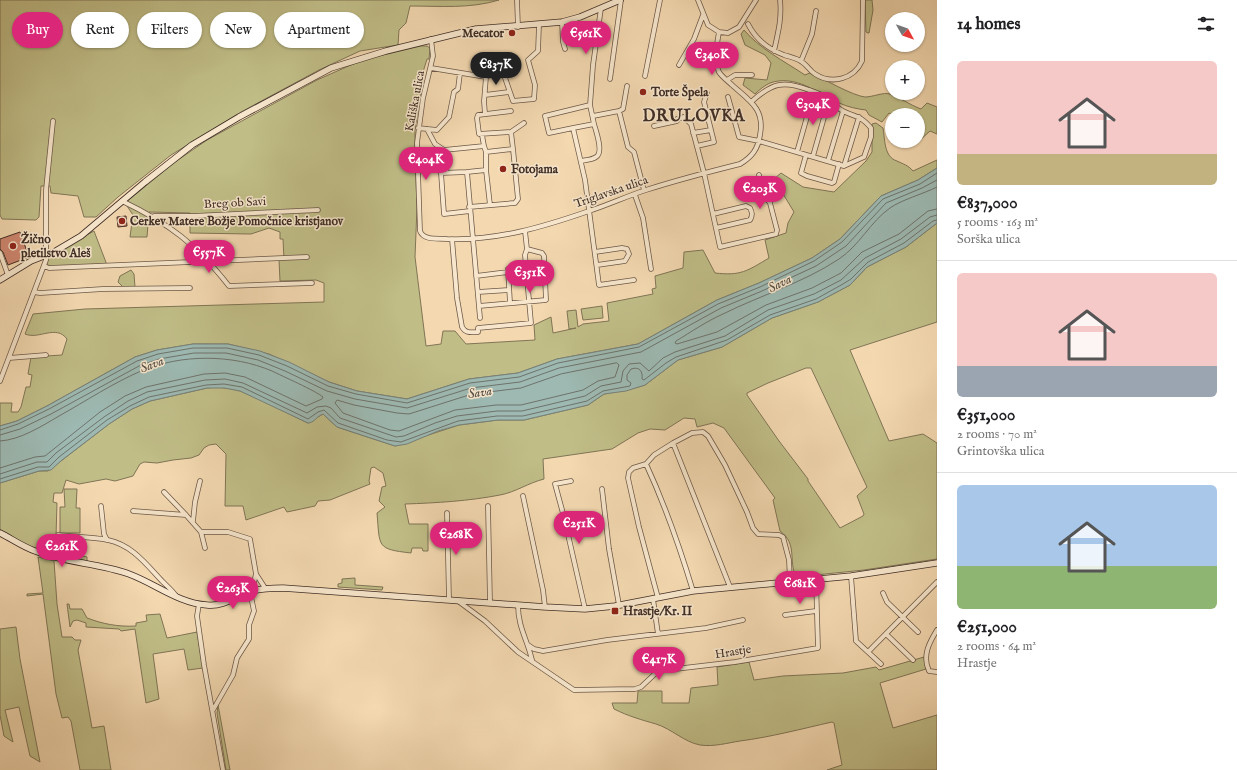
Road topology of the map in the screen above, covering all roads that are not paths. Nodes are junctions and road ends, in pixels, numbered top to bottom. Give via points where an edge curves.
1 (517, 0) edge
2 (620, 0) edge
3 (660, 0) edge
4 (698, 0) edge
5 (756, 0) edge
6 (780, 0) edge
7 (862, 0) edge
8 (601, 8) junction
9 (816, 10) dead end
10 (703, 15) junction
11 (562, 22) junction
12 (748, 24) dead end
13 (539, 25) junction
14 (518, 27) junction
15 (719, 32) junction
16 (431, 39) junction
17 (565, 49) dead end
18 (774, 51) junction
19 (801, 61) junction
20 (679, 65) dead end
21 (431, 68) junction
22 (460, 73) junction
23 (752, 75) dead end
24 (645, 76) dead end
25 (486, 78) junction
26 (610, 79) dead end
27 (726, 80) junction
28 (627, 86) dead end
29 (509, 92) junction
30 (814, 92) junction
31 (707, 93) dead end
32 (485, 95) junction
33 (728, 97) dead end
34 (829, 100) junction
35 (751, 102) junction
36 (590, 105) junction
37 (511, 111) dead end
38 (620, 111) junction
39 (843, 111) junction
40 (485, 114) junction
41 (593, 116) junction
42 (859, 117) junction
43 (52, 121) dead end
44 (524, 123) dead end
45 (594, 124) junction
46 (654, 126) dead end
47 (418, 128) junction
48 (573, 128) junction
49 (427, 129) junction
50 (711, 130) junction
51 (511, 132) junction
52 (693, 134) junction
53 (482, 135) junction
54 (759, 141) junction
55 (484, 146) junction
56 (697, 146) junction
57 (512, 149) junction
58 (444, 150) junction
59 (486, 152) junction
60 (797, 152) junction
61 (806, 155) junction
62 (813, 156) junction
63 (581, 161) junction
64 (828, 161) junction
65 (842, 165) junction
66 (486, 170) junction
67 (466, 172) junction
68 (446, 173) junction
69 (704, 173) junction
70 (759, 175) dead end
71 (644, 190) junction
72 (635, 195) junction
73 (122, 201) junction
74 (490, 205) junction
75 (469, 209) junction
76 (318, 210) dead end
77 (589, 211) junction
78 (713, 214) junction
79 (153, 216) junction
80 (716, 228) junction
81 (525, 231) junction
82 (472, 238) junction
83 (452, 239) junction
84 (528, 249) junction
85 (595, 252) junction
86 (0, 253) edge
87 (46, 255) junction
88 (307, 257) dead end
89 (210, 262) junction
90 (597, 265) junction
91 (44, 266) junction
92 (651, 269) dead end
93 (8, 275) junction
94 (476, 276) junction
95 (0, 280) edge
96 (634, 280) dead end
97 (312, 283) dead end
98 (190, 288) dead end
99 (509, 290) junction
100 (34, 292) junction
101 (478, 292) junction
102 (529, 302) junction
103 (510, 303) junction
104 (479, 306) junction
105 (480, 318) dead end
106 (46, 355) dead end
107 (9, 358) junction
108 (0, 381) edge
109 (673, 443) junction
110 (646, 464) junction
111 (200, 481) dead end
112 (571, 481) dead end
113 (602, 489) dead end
114 (164, 492) dead end
115 (522, 496) dead end
116 (100, 506) dead end
117 (488, 506) dead end
118 (133, 511) dead end
119 (447, 513) dead end
120 (186, 515) junction
121 (193, 521) junction
122 (202, 532) junction
123 (0, 533) edge
124 (58, 535) dead end
125 (108, 540) junction
126 (205, 548) dead end
127 (937, 563) edge
128 (256, 574) junction
129 (852, 576) junction
130 (816, 579) junction
131 (790, 581) junction
132 (937, 582) edge
133 (730, 587) junction
134 (265, 588) junction
135 (251, 591) junction
136 (693, 591) junction
137 (884, 593) dead end
138 (656, 598) junction
139 (178, 599) junction
140 (449, 599) junction
141 (456, 600) junction
142 (490, 603) junction
143 (199, 604) junction
144 (518, 605) junction
145 (619, 605) junction
146 (545, 607) junction
147 (585, 609) junction
148 (816, 611) junction
149 (785, 615) dead end
150 (903, 616) junction
151 (743, 620) dead end
152 (937, 630) edge
153 (918, 632) dead end
154 (658, 634) junction
155 (886, 634) junction
156 (528, 645) junction
157 (868, 652) junction
158 (532, 660) junction
159 (913, 660) dead end
160 (881, 664) dead end
161 (937, 672) edge
162 (213, 710) junction
163 (224, 770) edge

1 - 14 street
2 - 8 street
2 - 26 street
3 - 24 street
4 - 10 street
5 - 15 street via 739,27 728,33
6 - 18 street via 780,28
7 - 19 street via 862,61 859,67 846,78 824,78
8 - 11 street
8 - 36 street
9 - 19 street via 812,34
10 - 15 street via 708,25
10 - 20 street via 694,39
11 - 13 street
11 - 17 street via 562,42
12 - 18 street via 757,39
13 - 14 street
13 - 29 street via 538,51 528,60 535,85 534,99 513,101
14 - 16 street via 476,29
15 - 27 street via 716,64
16 - 21 street, Kališka ulica
16 - 73 street via 330,68 209,135 172,160
18 - 19 street
21 - 22 street
21 - 47 street, Kališka ulica
22 - 25 street
22 - 49 street via 449,117 437,130
23 - 27 street via 735,74
25 - 29 street via 503,72
25 - 32 street
27 - 35 street
28 - 38 street via 623,109
29 - 32 street
30 - 34 street
30 - 35 street via 783,83 763,91
30 - 60 street
31 - 50 street via 704,102
32 - 40 street
33 - 54 street via 739,137
34 - 39 street
34 - 62 street
35 - 54 street, Triglavska ulica via 759,111 762,125
36 - 41 street
36 - 48 street via 545,116 549,133
37 - 40 street
38 - 41 street
38 - 71 street via 628,147 634,152
39 - 42 street
39 - 64 street
40 - 53 street via 478,115 477,118 478,133
41 - 45 street
42 - 65 street
42 - 65 street via 872,128 864,157
43 - 87 street via 46,190
44 - 51 street
45 - 48 street
45 - 63 street via 599,155
46 - 52 street via 684,117 691,124
47 - 49 street
47 - 83 street, Kališka ulica via 421,235 427,238
48 - 63 street
49 - 58 street via 435,144
50 - 52 street
50 - 56 street via 714,142
51 - 53 street
51 - 57 street
52 - 56 street
53 - 55 street
54 - 60 street
54 - 69 street, Triglavska ulica via 750,158 740,164
55 - 58 street
55 - 59 street
56 - 69 street
57 - 59 street
57 - 74 street via 518,199 515,203
58 - 68 street
59 - 66 street
60 - 61 street
61 - 62 street
61 - 65 street via 801,173 832,183
62 - 64 street
63 - 77 street
64 - 65 street
66 - 67 street
66 - 74 street
67 - 68 street
67 - 75 street
68 - 75 street via 441,173 444,214
69 - 71 street, Triglavska ulica
69 - 78 street
70 - 80 street via 766,198 770,202 776,234 720,247
71 - 72 street, Triglavska ulica
72 - 77 street, Triglavska ulica
72 - 92 street via 643,218
73 - 79 street, Breg ob Savi
73 - 87 street via 81,236
74 - 75 street
75 - 82 street
76 - 79 street, Breg ob Savi
77 - 81 street, Triglavska ulica
77 - 85 street
78 - 80 street
78 - 80 street via 746,206 752,212 750,220
79 - 89 street, Breg ob Savi via 186,240
81 - 82 street, Kališka ulica
81 - 84 street
82 - 83 street, Kališka ulica
82 - 94 street
83 - 102 street via 457,298 464,330 478,332 478,328 531,323
84 - 102 street via 525,256
84 - 102 street via 544,256 546,300
85 - 90 street
85 - 90 street via 622,248 627,249 629,254 625,261
86 - 93 street
87 - 91 street
87 - 93 street
88 - 89 street
89 - 91 street via 49,268
89 - 97 street, Breg ob Savi via 228,286
90 - 96 street via 599,285
91 - 100 street
93 - 95 street
94 - 99 street via 508,271
94 - 101 street
98 - 100 street
99 - 101 street
99 - 103 street
100 - 107 street
101 - 104 street
102 - 103 street
103 - 104 street
104 - 105 street
106 - 107 street
107 - 108 street
109 - 110 street via 654,455
109 - 131 street via 692,433 703,432 708,436 725,465 753,528 758,534 783,537 789,560
109 - 133 street
110 - 136 street via 668,516
110 - 138 street via 633,468 628,478
111 - 121 street
112 - 147 street via 554,484
113 - 145 street
114 - 120 street
115 - 146 street
116 - 125 street via 104,534
117 - 142 street
118 - 120 street
119 - 140 street
120 - 121 street
121 - 122 street
122 - 126 street
122 - 128 street via 228,532 250,539
123 - 139 street via 34,551 130,575
124 - 125 street
125 - 139 street via 136,553 172,589
127 - 129 street
128 - 134 street
128 - 135 street
129 - 130 street
129 - 157 street via 856,641
130 - 131 street
130 - 148 street, Hrastje
131 - 133 street
132 - 150 street
133 - 136 street
134 - 135 street
134 - 140 street
135 - 143 street via 225,604
135 - 162 street via 254,611 249,625 249,639 237,658 233,675
136 - 138 street
137 - 150 street via 887,602
138 - 145 street
138 - 154 street
139 - 143 street
140 - 141 street
141 - 142 street
141 - 158 street, Hrastje via 485,621 511,646
142 - 144 street
143 - 162 street via 197,616
144 - 146 street
144 - 156 street via 519,622
145 - 147 street
146 - 147 street
148 - 149 street
148 - 158 street, Hrastje via 818,648 736,662 658,671 641,687 635,689 574,690
150 - 153 street
150 - 155 street
151 - 154 street
152 - 161 street via 926,652 929,671
154 - 156 street via 543,651
155 - 157 street
155 - 159 street
156 - 158 street
157 - 160 street
162 - 163 street

